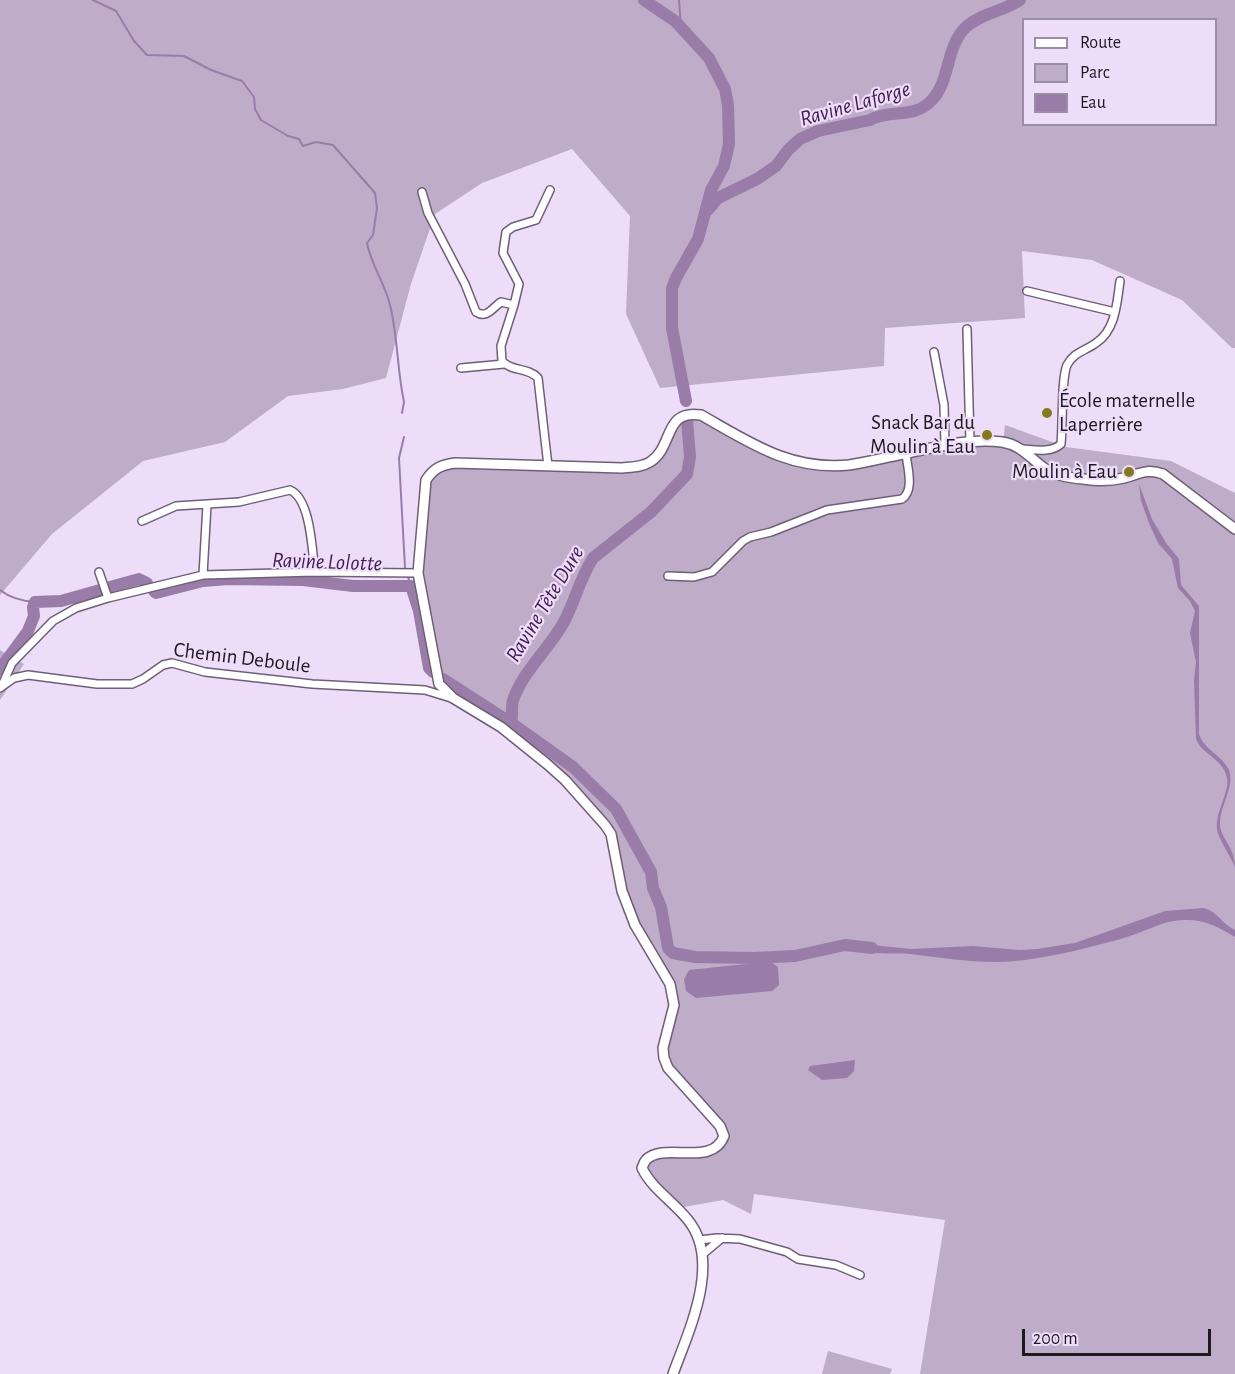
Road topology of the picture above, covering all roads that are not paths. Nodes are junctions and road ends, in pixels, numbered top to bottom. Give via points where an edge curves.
1 (550, 190) dead end
2 (422, 192) dead end
3 (1120, 281) dead end
4 (1027, 291) dead end
5 (514, 305) junction
6 (1115, 314) junction
7 (967, 329) dead end
8 (934, 352) dead end
9 (504, 364) junction
10 (460, 368) dead end
11 (970, 442) junction
12 (945, 445) junction
13 (1023, 449) junction
14 (906, 453) junction
15 (548, 466) junction
16 (207, 505) junction
17 (142, 521) dead end
18 (1235, 529) edge
19 (99, 572) dead end
20 (315, 572) junction
21 (418, 573) junction
22 (202, 575) junction
23 (668, 576) dead end
24 (108, 598) junction
25 (2, 686) edge
26 (453, 698) junction
27 (722, 1238) junction
28 (699, 1240) junction
29 (703, 1254) junction
30 (860, 1275) dead end
31 (673, 1374) edge

1 - 5 street via 536,220 506,232 502,253 519,284
2 - 5 street via 428,213 476,312 489,313 501,302
3 - 6 street
4 - 6 street
5 - 9 street via 501,346
6 - 13 street via 1106,334 1076,354 1066,367 1060,444 1048,450
7 - 11 street
8 - 12 street via 944,405
9 - 10 street
9 - 15 street via 529,371 538,378
11 - 12 street
11 - 13 street via 1000,442
12 - 14 street
13 - 18 street via 1052,473 1077,478 1118,479 1153,470
14 - 15 street via 849,465 822,466 762,450 691,413 674,423 658,455 644,465
14 - 23 street via 909,493 902,499 827,510 750,537 712,572 694,577
15 - 21 street via 455,463 441,465 432,472 426,480
16 - 17 street via 176,506
16 - 20 street via 294,492 308,519
16 - 22 street
19 - 24 street
20 - 21 street
20 - 22 street
21 - 26 street via 437,678 441,688
22 - 24 street
24 - 25 street via 76,608 53,621 12,663
25 - 26 street, Chemin Deboule via 27,675 132,684 172,663 205,672 312,684 425,690
26 - 28 street via 519,741 565,780 611,834 622,891 670,984 674,1005 664,1058 724,1136 721,1143 697,1153 658,1154 646,1160 642,1168 645,1176 687,1218
27 - 28 street
27 - 29 street
27 - 30 street via 740,1239
28 - 29 street
29 - 31 street via 698,1301

